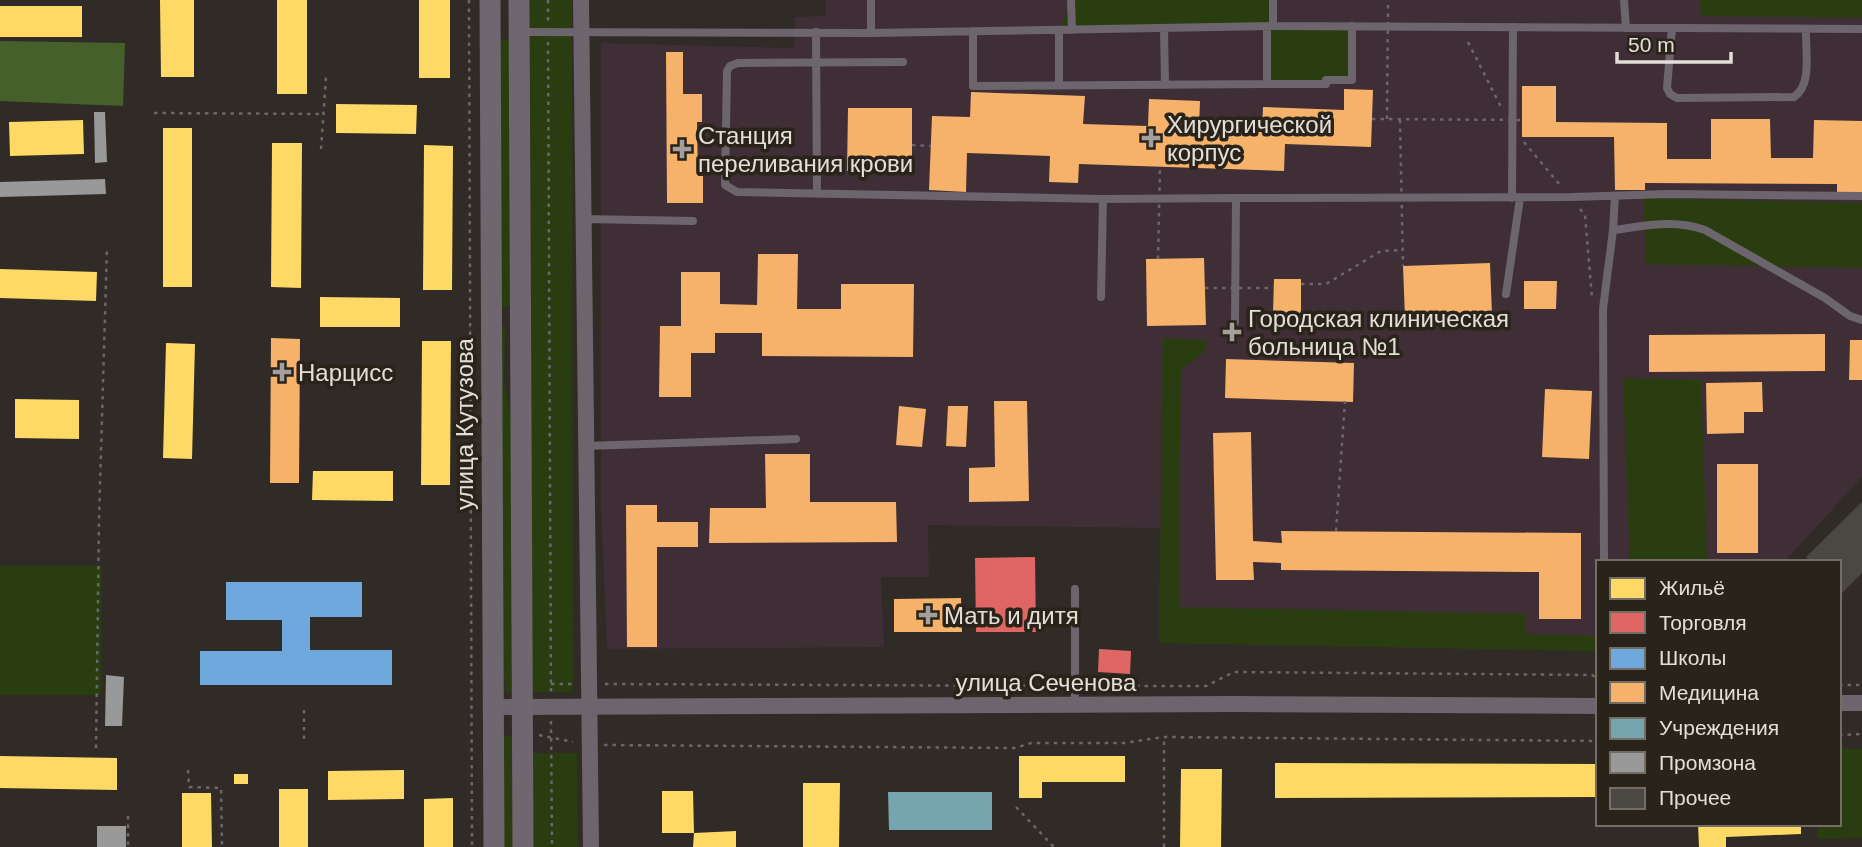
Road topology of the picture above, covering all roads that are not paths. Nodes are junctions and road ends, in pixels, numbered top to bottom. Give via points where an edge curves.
1 (489, 0) edge
2 (519, 0) edge
3 (582, 0) edge
4 (871, 0) edge
5 (1071, 0) edge
6 (1273, 0) edge
7 (1624, 0) edge
8 (1270, 26) junction
9 (1352, 26) junction
10 (1513, 27) junction
11 (1164, 28) junction
12 (1626, 28) junction
13 (1672, 28) junction
14 (1805, 29) junction
15 (1862, 29) edge
16 (1059, 30) junction
17 (1072, 30) junction
18 (581, 32) junction
19 (816, 32) junction
20 (973, 32) junction
21 (519, 33) junction
22 (871, 33) junction
23 (903, 62) dead end
24 (816, 63) junction
25 (1059, 85) junction
26 (1165, 85) junction
27 (1267, 85) junction
28 (817, 193) junction
29 (1615, 196) junction
30 (1862, 196) edge
31 (1236, 198) junction
32 (1516, 198) junction
33 (1103, 199) junction
34 (583, 219) junction
35 (693, 221) dead end
36 (1613, 230) junction
37 (1506, 294) dead end
38 (1101, 297) dead end
39 (1862, 320) edge
40 (1235, 322) dead end
41 (796, 439) dead end
42 (586, 446) junction
43 (1604, 560) edge
44 (1075, 589) dead end
45 (1862, 703) edge
46 (1841, 704) edge
47 (1075, 705) junction
48 (1596, 706) edge
49 (589, 707) junction
50 (494, 708) junction
51 (524, 708) junction
52 (494, 847) edge
53 (523, 847) edge
54 (591, 847) edge

1 - 50 main road, улица Кутузова
2 - 21 main road
3 - 18 street
4 - 22 lane
5 - 17 lane
6 - 8 lane
7 - 12 lane
8 - 9 lane
8 - 11 lane
8 - 27 lane
9 - 10 lane
9 - 27 lane via 1352,80
10 - 12 lane
10 - 32 lane
11 - 17 lane
11 - 26 lane
12 - 13 lane
13 - 14 lane
13 - 14 lane via 1667,88 1677,98 1794,97 1805,84
14 - 15 lane
16 - 17 lane
16 - 20 lane
16 - 25 lane
18 - 19 lane
18 - 21 lane
18 - 34 street
19 - 22 lane
19 - 24 lane
20 - 22 lane
20 - 25 lane via 973,86
21 - 51 main road
23 - 24 lane
24 - 28 lane
24 - 28 lane via 730,66 725,185 737,192
25 - 26 lane
26 - 27 lane
28 - 33 lane
29 - 30 lane
29 - 32 lane
29 - 36 lane
31 - 32 lane
31 - 33 lane
31 - 40 lane
32 - 37 lane
33 - 38 lane
34 - 35 lane
34 - 42 street
36 - 39 lane via 1689,224
36 - 43 lane via 1603,309
41 - 42 lane
42 - 49 street
44 - 47 lane
45 - 46 street
47 - 48 street, улица Сеченова
47 - 49 street, улица Сеченова
49 - 51 street, улица Сеченова
49 - 54 street
50 - 51 street, улица Сеченова
50 - 52 main road, улица Кутузова
51 - 53 main road

